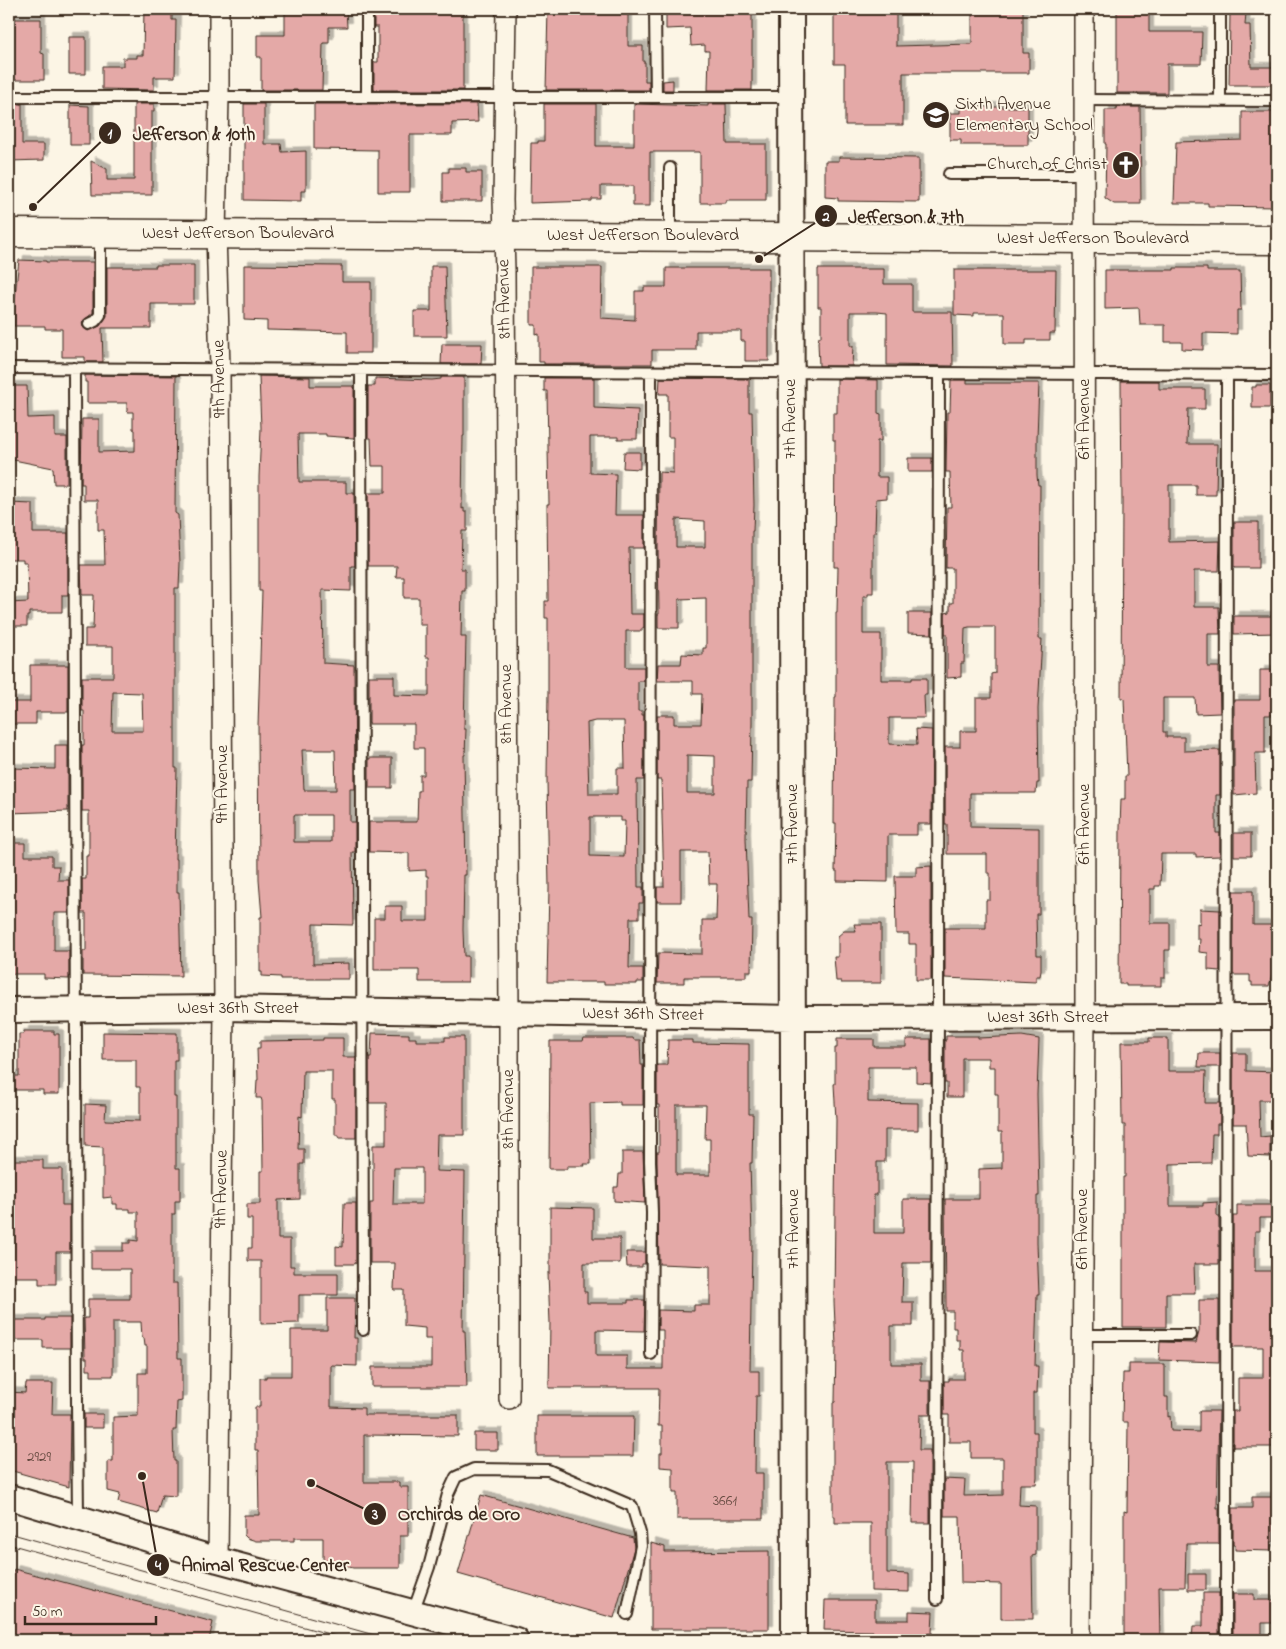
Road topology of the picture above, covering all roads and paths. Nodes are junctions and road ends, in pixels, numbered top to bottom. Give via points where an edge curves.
1 (219, 9) edge
2 (367, 9) edge
3 (506, 9) edge
4 (655, 9) edge
5 (791, 9) edge
6 (1084, 9) edge
7 (1220, 9) edge
8 (9, 97) edge
9 (219, 97) junction
10 (367, 97) junction
11 (504, 97) junction
12 (656, 97) junction
13 (791, 97) junction
14 (1084, 100) junction
15 (1220, 101) junction
16 (1277, 101) edge
17 (670, 168) dead end
18 (949, 174) dead end
19 (1084, 174) junction
20 (9, 233) edge
21 (216, 233) junction
22 (100, 234) junction
23 (504, 235) junction
24 (670, 236) junction
25 (792, 236) junction
26 (1083, 239) junction
27 (1277, 240) edge
28 (89, 324) dead end
29 (9, 368) edge
30 (74, 368) junction
31 (220, 368) junction
32 (361, 370) junction
33 (506, 371) junction
34 (651, 372) junction
35 (939, 373) junction
36 (1085, 373) junction
37 (791, 374) junction
38 (1227, 375) junction
39 (1277, 375) edge
40 (224, 1008) junction
41 (9, 1010) edge
42 (76, 1010) junction
43 (362, 1011) junction
44 (509, 1013) junction
45 (651, 1016) junction
46 (1226, 1017) junction
47 (1277, 1017) edge
48 (793, 1018) junction
49 (937, 1018) junction
50 (1085, 1018) junction
51 (363, 1330) dead end
52 (1082, 1335) junction
53 (1190, 1335) dead end
54 (651, 1354) dead end
55 (509, 1398) dead end
56 (9, 1497) edge
57 (78, 1518) junction
58 (218, 1560) junction
59 (937, 1599) dead end
60 (413, 1612) junction
61 (628, 1614) dead end
62 (516, 1640) edge
63 (794, 1640) edge
64 (1080, 1640) edge
65 (1226, 1640) edge

1 - 9 street, 9th Avenue
2 - 10 lane
3 - 11 street, 8th Avenue
4 - 12 lane
5 - 13 street, 7th Avenue
6 - 14 street, 6th Avenue
7 - 15 lane
8 - 9 lane
9 - 10 lane
9 - 21 street, 9th Avenue
10 - 11 lane
11 - 12 lane
11 - 23 street, 8th Avenue
12 - 13 lane
13 - 25 street, 7th Avenue
14 - 15 lane
14 - 19 street, 6th Avenue
15 - 16 lane
17 - 24 lane
18 - 19 lane
19 - 26 street, 6th Avenue
20 - 22 main road, West Jefferson Boulevard
21 - 22 main road, West Jefferson Boulevard
21 - 23 main road, West Jefferson Boulevard
21 - 31 street, 9th Avenue
22 - 28 lane via 100,315
23 - 24 main road, West Jefferson Boulevard
23 - 33 street, 8th Avenue
24 - 25 main road, West Jefferson Boulevard
25 - 26 main road, West Jefferson Boulevard
25 - 37 street, 7th Avenue
26 - 27 main road, West Jefferson Boulevard
26 - 36 street, 6th Avenue
29 - 30 lane
30 - 31 lane
30 - 42 lane
31 - 32 lane
31 - 40 street, 9th Avenue
32 - 33 lane
32 - 43 lane
33 - 34 lane
33 - 44 street, 8th Avenue
34 - 37 lane
34 - 45 lane
35 - 36 lane
35 - 37 lane
35 - 49 lane
36 - 38 lane
36 - 50 street, 6th Avenue
37 - 48 street, 7th Avenue
38 - 39 lane
38 - 46 lane
40 - 42 street, West 36th Street
40 - 43 street, West 36th Street
40 - 58 street, 9th Avenue
41 - 42 street, West 36th Street
42 - 57 lane
43 - 44 street, West 36th Street
43 - 51 lane
44 - 45 street, West 36th Street
44 - 55 street, 8th Avenue
45 - 48 street, West 36th Street
45 - 54 lane
46 - 47 street, West 36th Street
46 - 50 street, West 36th Street
46 - 65 lane
48 - 49 street, West 36th Street
48 - 63 street, 7th Avenue
49 - 50 street, West 36th Street
49 - 59 lane
50 - 52 street, 6th Avenue
52 - 53 lane
52 - 64 street, 6th Avenue
56 - 57 street
57 - 58 street
58 - 60 street
60 - 61 lane via 429,1567 448,1494 456,1478 474,1469 548,1470 632,1506 642,1546
60 - 62 street

